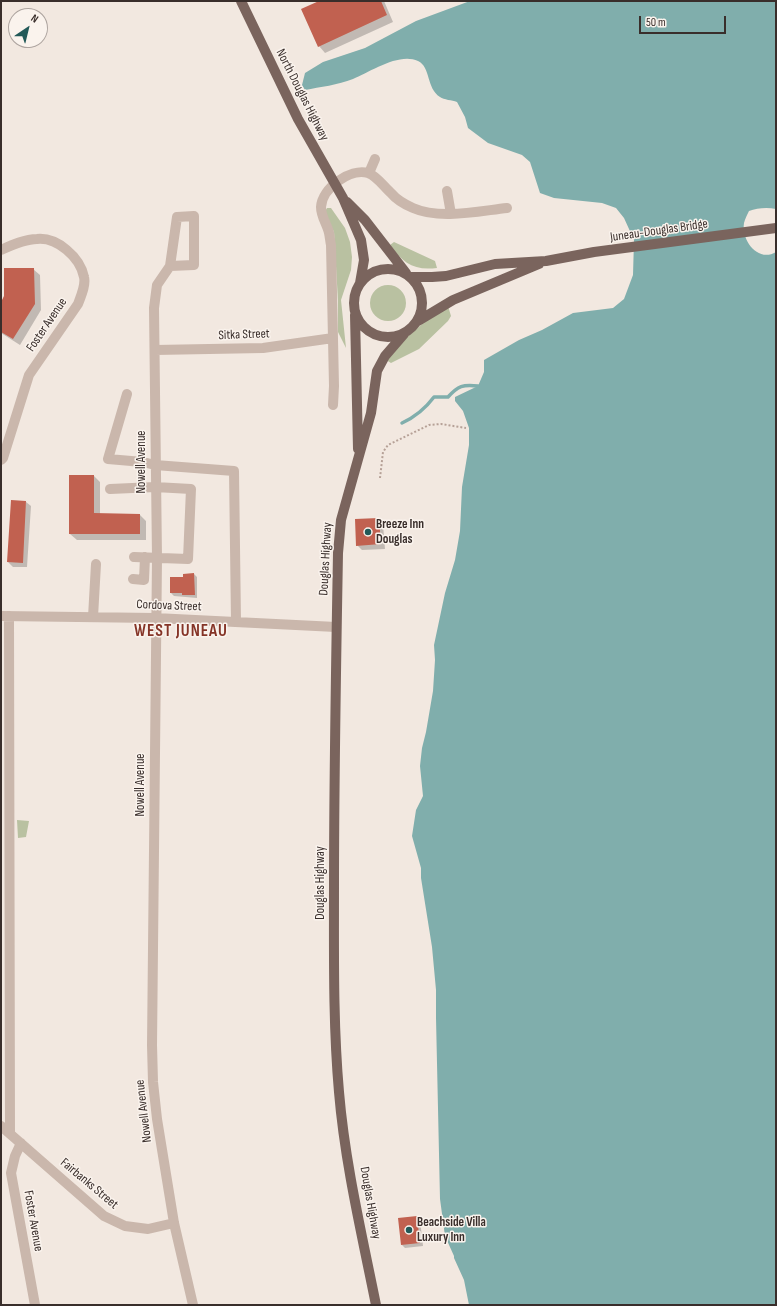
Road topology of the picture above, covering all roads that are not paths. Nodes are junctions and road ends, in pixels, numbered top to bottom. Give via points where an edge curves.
1 (241, 1) edge
2 (376, 159) dead end
3 (369, 173) junction
4 (334, 184) junction
5 (447, 191) dead end
6 (343, 198) junction
7 (507, 208) dead end
8 (451, 214) junction
9 (776, 228) edge
10 (1, 250) edge
11 (546, 261) junction
12 (170, 266) junction
13 (408, 275) junction
14 (360, 283) junction
15 (355, 311) junction
16 (418, 321) junction
17 (404, 334) junction
18 (333, 338) junction
19 (154, 350) junction
20 (127, 394) dead end
21 (333, 405) dead end
22 (1, 460) edge
23 (358, 460) junction
24 (156, 465) junction
25 (155, 487) junction
26 (110, 490) dead end
27 (157, 558) junction
28 (96, 564) dead end
29 (133, 579) dead end
30 (5, 616) edge
31 (93, 617) junction
32 (155, 618) junction
33 (236, 622) junction
34 (336, 627) junction
35 (1, 1126) edge
36 (10, 1134) junction
37 (21, 1143) junction
38 (174, 1223) junction
39 (35, 1305) edge
40 (193, 1305) edge
41 (376, 1305) edge

1 - 4 main road, North Douglas Highway via 298,119
2 - 3 street
3 - 4 street via 348,175
3 - 8 street via 392,195 414,208 444,215
4 - 6 main road, North Douglas Highway
4 - 18 street via 321,206 331,245
5 - 8 street
6 - 13 main road via 365,220
6 - 14 main road via 361,240 364,260
7 - 8 street
9 - 11 main road, Juneau-Douglas Bridge via 594,252
10 - 22 street, Foster Avenue via 37,238 53,241 67,250 78,262 85,278 78,304 29,374
11 - 13 main road via 495,264 446,276
11 - 16 main road via 453,300
12 - 12 street via 194,265 194,216 177,217
12 - 19 street, Nowell Avenue via 157,285
13 - 14 main road via 386,269 376,271
13 - 16 main road via 417,284 422,297 422,312
14 - 15 main road via 354,301
15 - 17 main road via 365,328 374,334 384,337
15 - 23 main road
16 - 17 main road
17 - 23 main road, Douglas Highway via 385,356 377,371 371,413
18 - 19 street, Sitka Street via 263,348
18 - 21 street
19 - 24 street, Nowell Avenue
20 - 24 street via 108,459
23 - 34 main road, Douglas Highway via 341,520
24 - 25 street, Nowell Avenue
24 - 33 street via 234,471
25 - 26 street
25 - 27 street, Nowell Avenue
25 - 27 street via 191,489 188,559
27 - 29 street via 140,557 144,580
27 - 32 street, Nowell Avenue
28 - 31 street
30 - 31 street, Cordova Street
30 - 36 street
31 - 32 street, Cordova Street
32 - 33 street, Cordova Street
32 - 38 street, Nowell Avenue via 153,1082
33 - 34 street, Cordova Street
34 - 41 main road, Douglas Highway via 336,1056 344,1132
35 - 36 street, Fairbanks Street
36 - 37 street, Fairbanks Street
37 - 38 street, Fairbanks Street via 104,1216 125,1226 148,1229
37 - 39 street, Foster Avenue via 11,1173
38 - 40 street, Nowell Avenue

